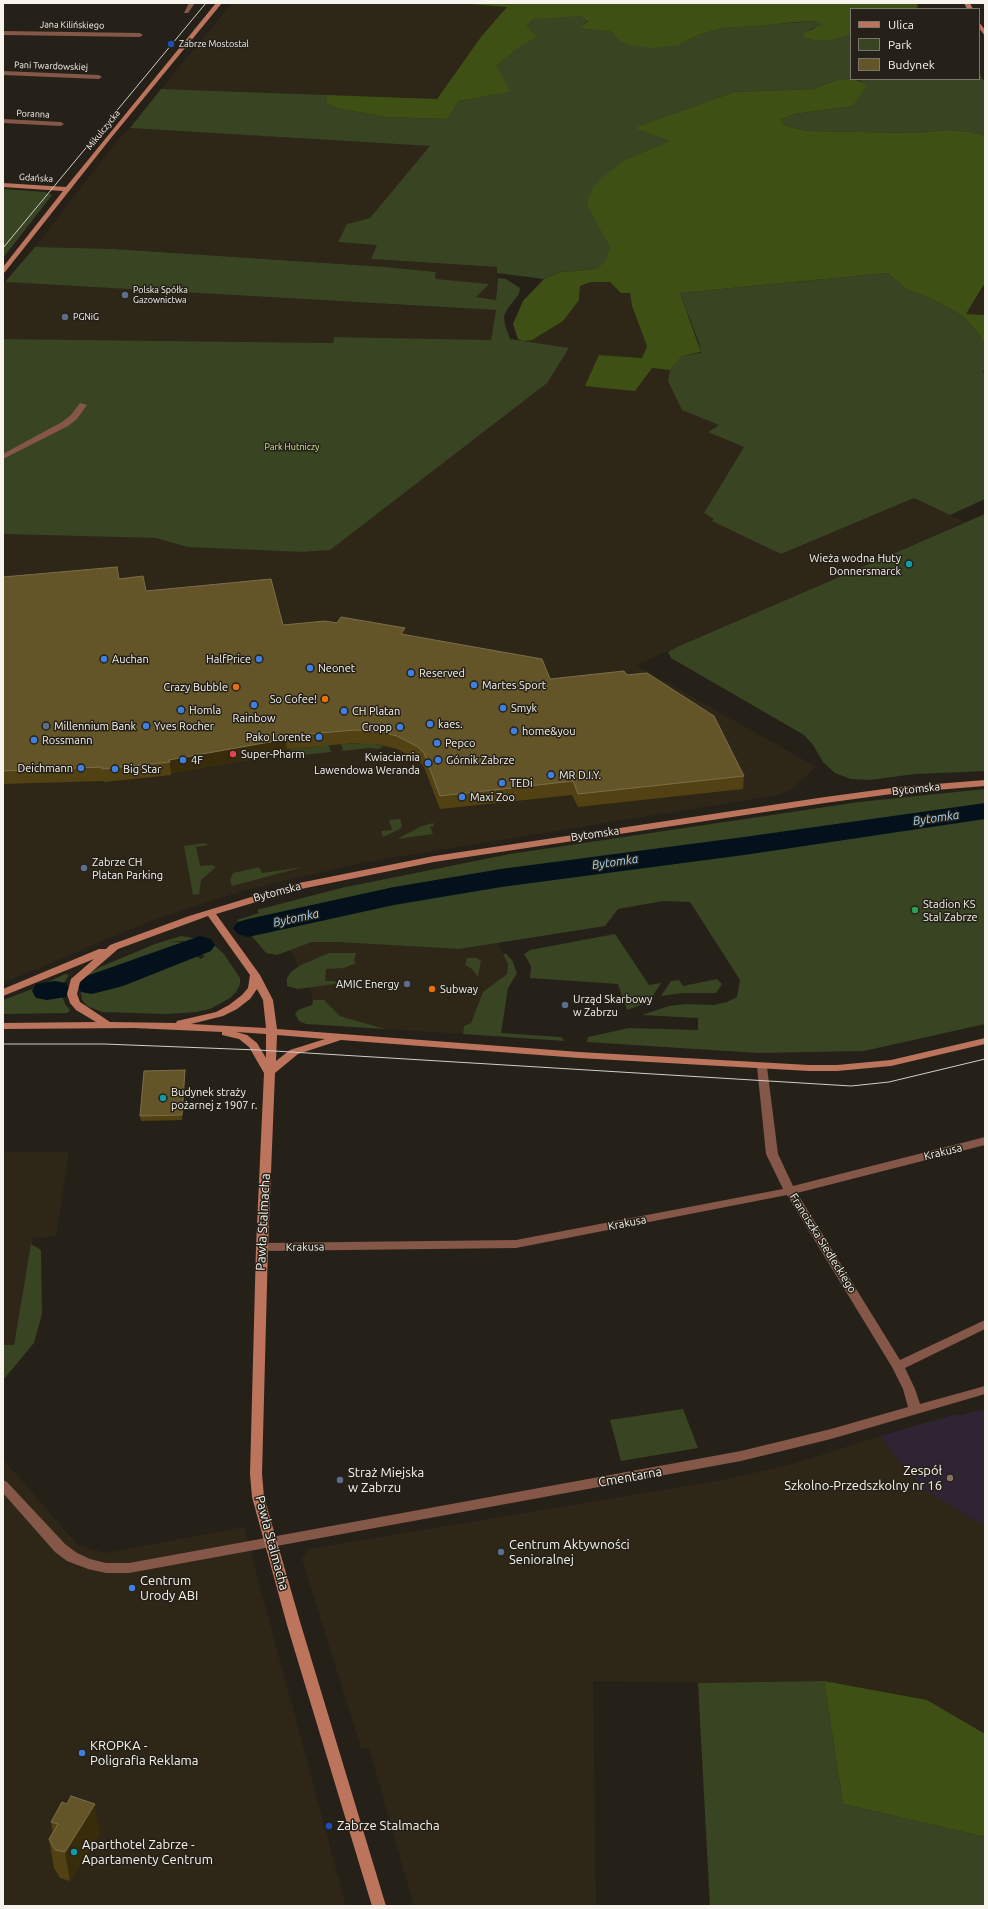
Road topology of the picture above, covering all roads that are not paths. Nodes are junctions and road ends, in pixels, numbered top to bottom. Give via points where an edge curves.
1 (192, 3) edge
2 (219, 3) edge
3 (186, 12) dead end
4 (3, 33) edge
5 (140, 35) dead end
6 (3, 74) edge
7 (99, 77) dead end
8 (3, 121) edge
9 (61, 124) dead end
10 (4, 186) edge
11 (69, 189) junction
12 (3, 270) edge
13 (83, 405) dead end
14 (3, 457) edge
15 (985, 783) edge
16 (210, 912) junction
17 (114, 947) junction
18 (255, 975) junction
19 (3, 993) edge
20 (108, 1025) junction
21 (3, 1026) edge
22 (165, 1026) junction
23 (273, 1032) junction
24 (346, 1037) junction
25 (985, 1041) edge
26 (762, 1067) junction
27 (269, 1072) junction
28 (985, 1141) edge
29 (790, 1191) junction
30 (262, 1247) junction
31 (985, 1324) edge
32 (898, 1366) junction
33 (985, 1390) edge
34 (915, 1409) junction
35 (3, 1485) edge
36 (271, 1542) junction
37 (379, 1906) edge

1 - 3 street
2 - 11 street, Mikulczycka
4 - 5 street, Jana Kilińskiego
6 - 7 street, Pani Twardowskiej
8 - 9 street, Poranna
10 - 11 street, Gdańska
11 - 12 street, Mikulczycka
13 - 14 street via 74,418 65,424
15 - 16 street, Bytomska via 898,790 825,800 434,859 299,886
16 - 17 street, Bytomska
16 - 18 street
17 - 19 street
17 - 20 street, Bytomska via 82,973 75,981 72,994 80,1008
18 - 22 street via 253,988 233,1007 205,1018
18 - 23 street via 268,1000
20 - 21 street
20 - 22 street
22 - 23 street
22 - 27 street, Pawła Stalmacha via 222,1032 243,1037 258,1050
23 - 24 street
23 - 27 street, Pawła Stalmacha
24 - 26 street
24 - 27 street via 294,1052
25 - 26 street via 891,1063 862,1067
26 - 29 street, Franciszka Siedleckiego via 772,1154
27 - 30 street, Pawła Stalmacha
28 - 29 street, Krakusa
29 - 30 street, Krakusa via 516,1244
29 - 32 street, Franciszka Siedleckiego
30 - 36 street, Pawła Stalmacha via 256,1474 258,1497
31 - 32 street
32 - 34 street, Franciszka Siedleckiego
33 - 34 street, Cmentarna
34 - 36 street, Cmentarna via 832,1434 741,1456
35 - 36 street, Cmentarna via 72,1558 106,1568 129,1568
36 - 37 street, Pawła Stalmacha

